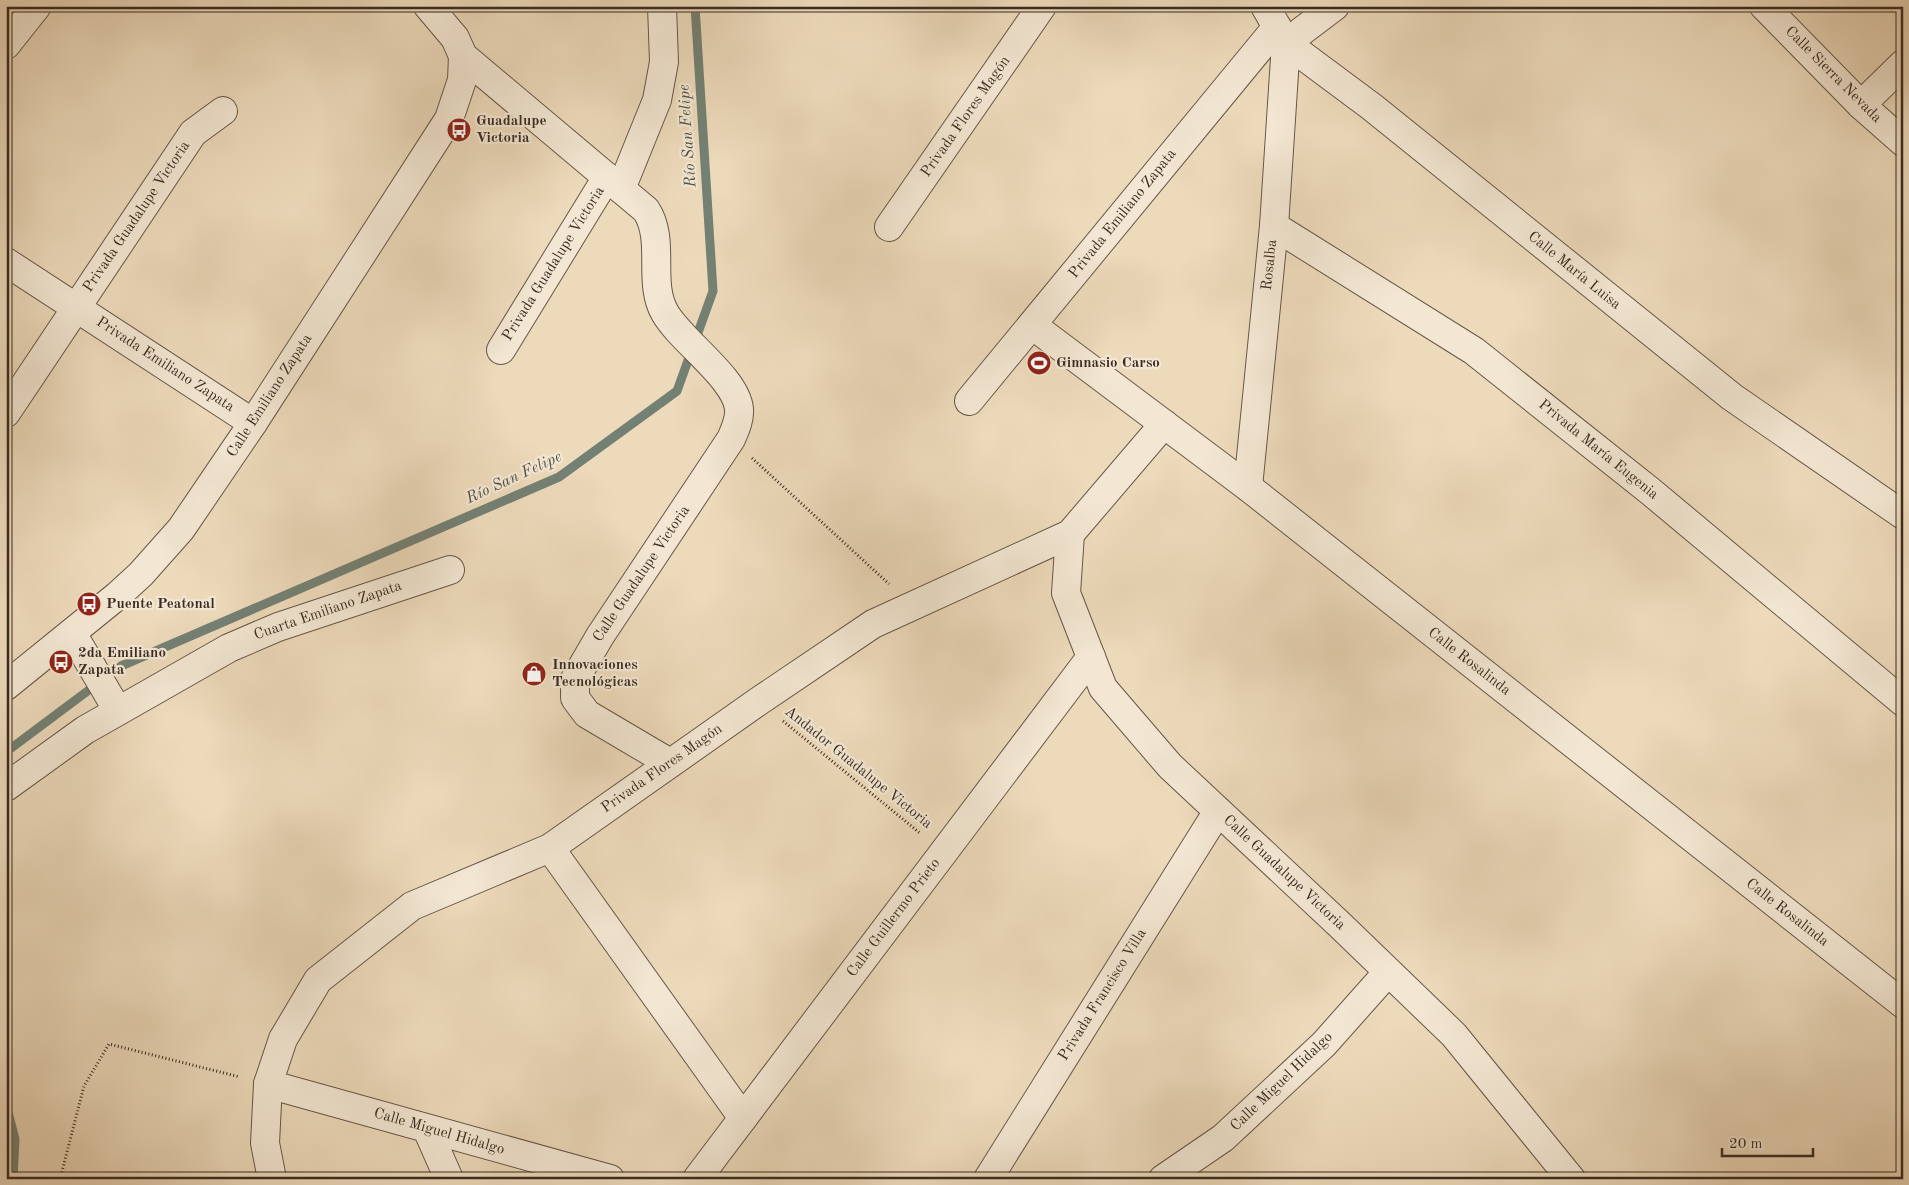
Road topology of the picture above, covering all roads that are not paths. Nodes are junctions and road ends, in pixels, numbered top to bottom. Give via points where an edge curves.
1 (37, 6) edge
2 (428, 6) edge
3 (662, 6) edge
4 (1042, 6) edge
5 (1335, 6) edge
6 (1764, 6) edge
7 (1276, 26) edge
8 (6, 45) edge
9 (463, 56) junction
10 (1903, 64) edge
11 (1861, 105) junction
12 (223, 111) dead end
13 (1903, 142) edge
14 (614, 183) junction
15 (1274, 226) junction
16 (889, 227) dead end
17 (6, 262) edge
18 (76, 308) junction
19 (1032, 325) junction
20 (501, 350) dead end
21 (969, 401) dead end
22 (6, 412) edge
23 (253, 423) junction
24 (1164, 424) junction
25 (1248, 487) junction
26 (1903, 515) edge
27 (1070, 534) junction
28 (450, 570) dead end
29 (78, 642) junction
30 (1091, 656) junction
31 (6, 686) edge
32 (1903, 702) edge
33 (114, 703) junction
34 (670, 763) junction
35 (6, 787) edge
36 (1218, 811) junction
37 (550, 848) junction
38 (1388, 972) junction
39 (1903, 1004) edge
40 (268, 1084) junction
41 (743, 1118) junction
42 (427, 1129) junction
43 (272, 1179) edge
44 (449, 1179) edge
45 (610, 1179) edge
46 (697, 1179) edge
47 (988, 1179) edge
48 (1163, 1179) edge
49 (1571, 1179) edge

1 - 8 street
2 - 9 street via 455,38
3 - 14 street, Privada Guadalupe Victoria via 664,62 657,100
4 - 16 street, Privada Flores Magón
5 - 7 street, Privada Emiliano Zapata
6 - 11 street, Calle Sierra Nevada
7 - 15 street, Rosalba
7 - 19 street, Privada Emiliano Zapata
7 - 26 street, Calle María Luisa via 1732,397
9 - 14 street
9 - 23 street, Calle Emiliano Zapata via 462,80 449,119
10 - 11 street
11 - 13 street, Calle Sierra Nevada
12 - 18 street, Privada Guadalupe Victoria via 193,132
14 - 20 street, Privada Guadalupe Victoria
14 - 34 street, Calle Guadalupe Victoria via 651,219 659,297 671,322 721,376 734,395 739,410 731,439 590,651 575,679 575,698 587,714
15 - 25 street, Rosalba
15 - 32 street, Privada María Eugenia via 1474,351 1650,491
17 - 18 street, Privada Emiliano Zapata
18 - 22 street
18 - 23 street, Privada Emiliano Zapata
19 - 21 street, Privada Emiliano Zapata
19 - 24 street, Calle Rosalinda
23 - 29 street, Calle Emiliano Zapata via 181,529
24 - 25 street, Calle Rosalinda
24 - 27 street, Privada Flores Magón
25 - 39 street, Calle Rosalinda
27 - 30 street, Calle Guadalupe Victoria via 1066,593
27 - 34 street, Privada Flores Magón via 873,624
28 - 33 street, Cuarta Emiliano Zapata via 278,626
29 - 31 street, Calle Emiliano Zapata
29 - 33 street
30 - 36 street, Calle Guadalupe Victoria via 1103,688 1170,766
30 - 41 street, Calle Guillermo Prieto
33 - 35 street, Cuarta Emiliano Zapata
34 - 37 street, Privada Flores Magón
36 - 38 street, Calle Guadalupe Victoria
36 - 47 street, Privada Francisco Villa
37 - 40 street, Privada Flores Magón via 412,906 318,980 283,1039
37 - 41 street
38 - 48 street, Calle Miguel Hidalgo via 1324,1044 1223,1138
38 - 49 street, Calle Guadalupe Victoria via 1454,1035
40 - 42 street, Calle Miguel Hidalgo
40 - 43 street, Privada Flores Magón via 265,1143
41 - 46 street, Calle Guillermo Prieto
42 - 44 street
42 - 45 street, Calle Miguel Hidalgo

